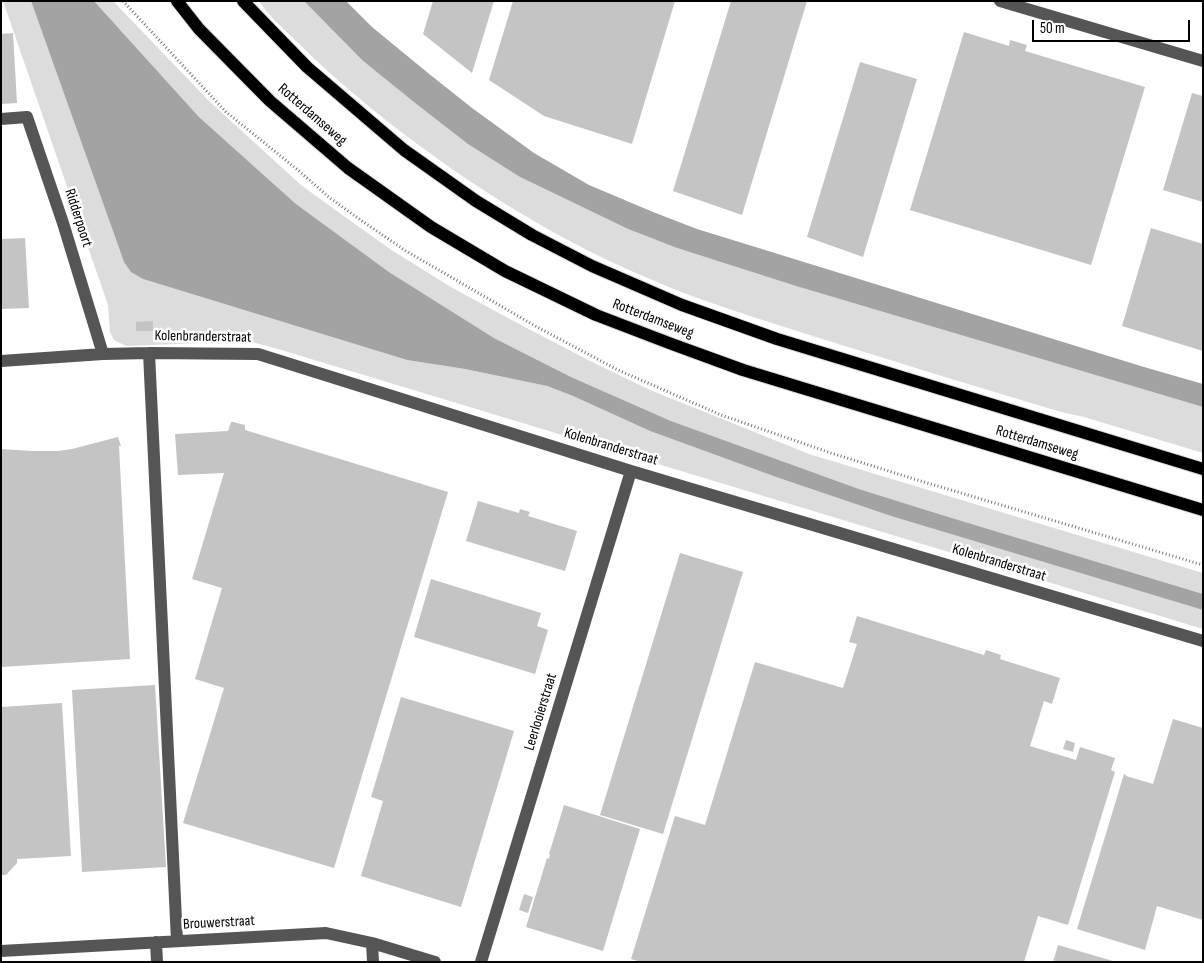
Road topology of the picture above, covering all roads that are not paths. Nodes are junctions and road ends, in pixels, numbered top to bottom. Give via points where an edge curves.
1 (177, 1) edge
2 (243, 1) edge
3 (1000, 1) edge
4 (1203, 61) edge
5 (1, 119) edge
6 (149, 352) junction
7 (103, 354) junction
8 (1, 361) edge
9 (1203, 469) edge
10 (631, 471) junction
11 (1203, 510) edge
12 (1203, 641) edge
13 (177, 941) junction
14 (156, 942) junction
15 (372, 943) junction
16 (1, 951) edge
17 (157, 962) edge
18 (372, 962) edge
19 (435, 962) edge
20 (481, 962) edge

1 - 11 main road, Rotterdamseweg via 199,30 270,101 348,168 431,227 505,271 596,315 743,370
2 - 9 main road, Rotterdamseweg via 307,67 404,150 532,236 592,266 682,305 777,339
3 - 4 street
5 - 7 street, Ridderpoort via 27,117
6 - 7 street, Kolenbranderstraat
6 - 10 street, Kolenbranderstraat via 258,354
6 - 13 street
7 - 8 street, Kolenbranderstraat
10 - 12 street, Kolenbranderstraat
10 - 20 street, Leerlooierstraat
13 - 14 street, Brouwerstraat
13 - 15 street, Brouwerstraat via 326,933
14 - 16 street, Brouwerstraat
14 - 17 street
15 - 18 street
15 - 19 street, Brouwerstraat

